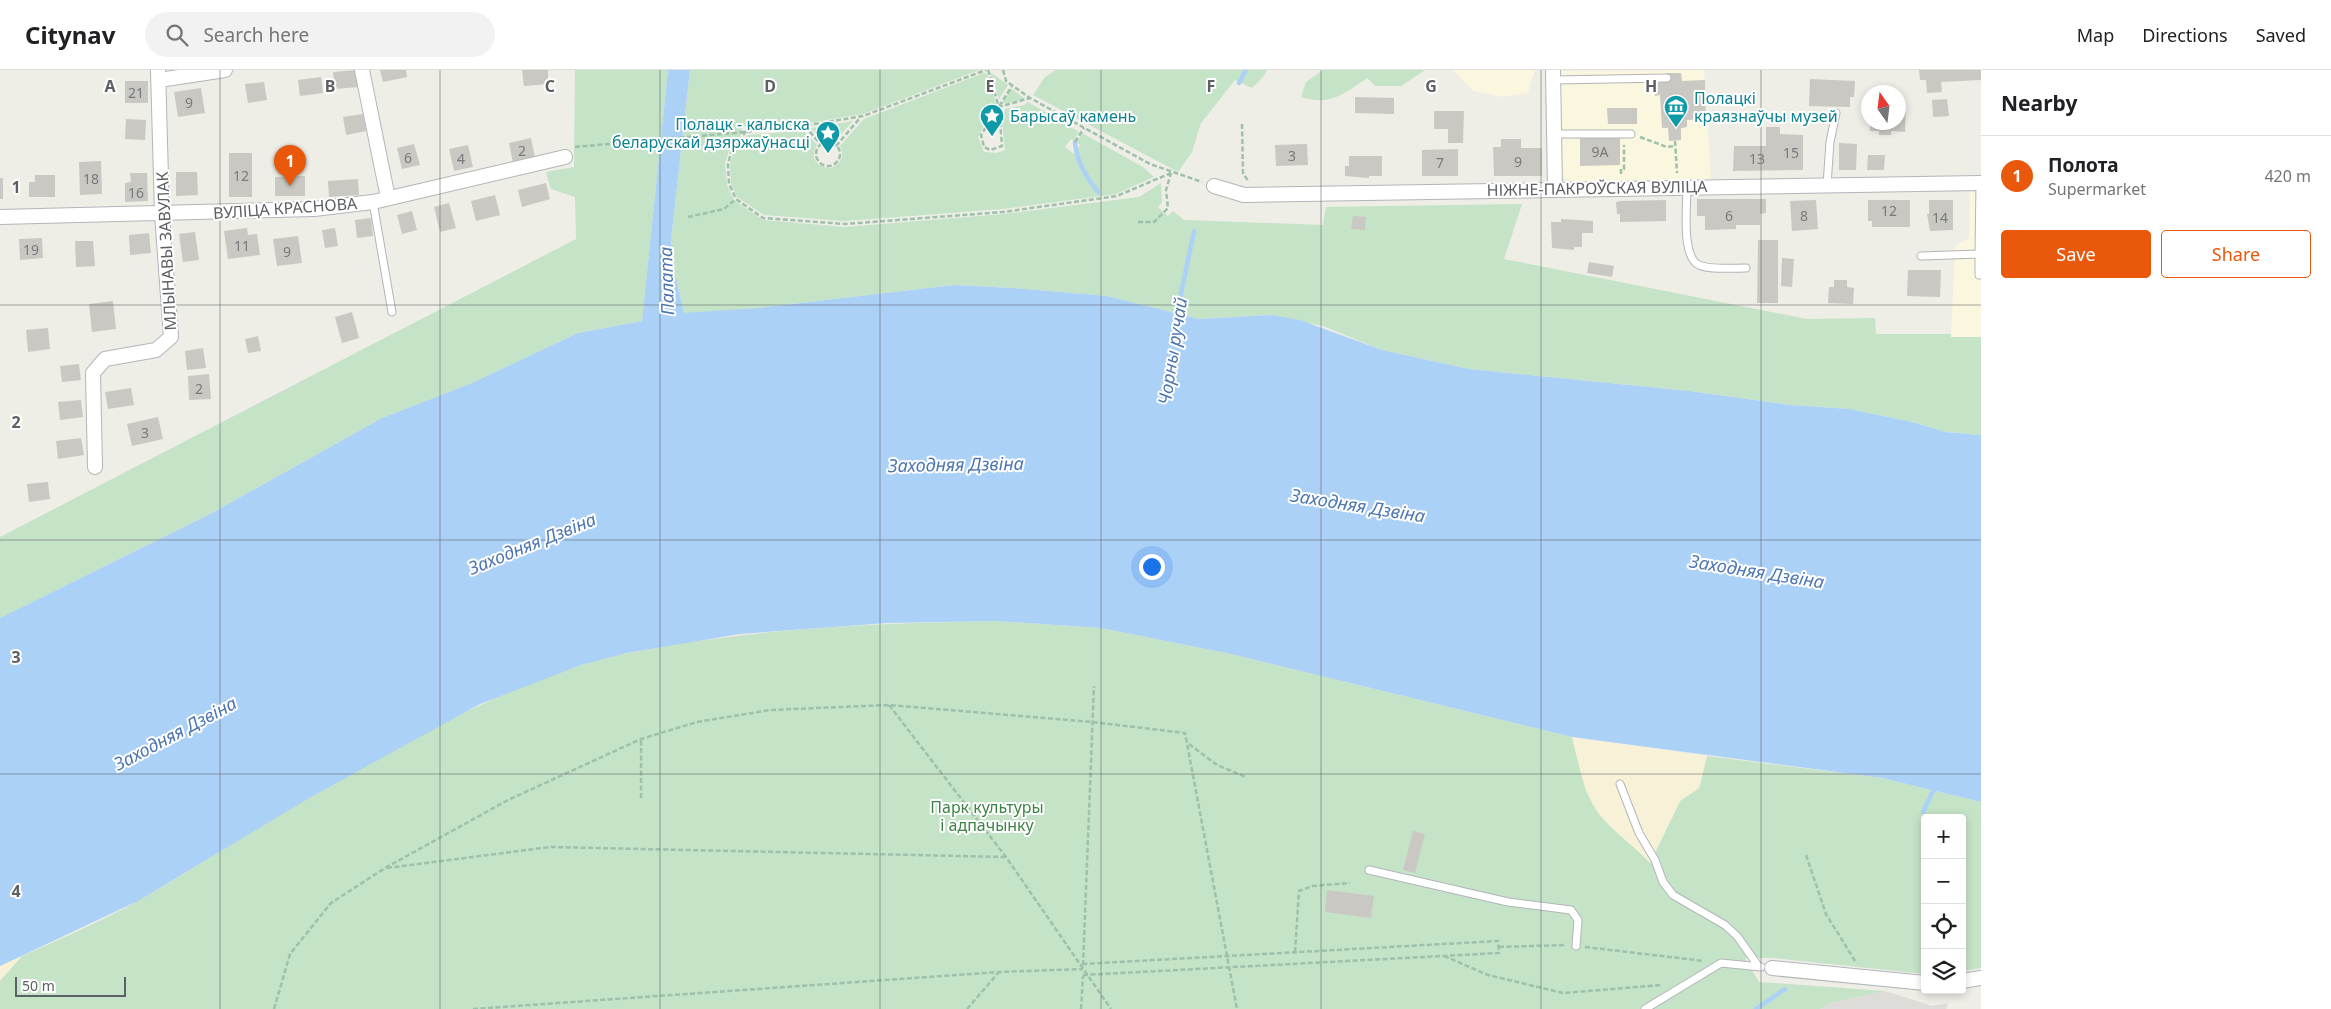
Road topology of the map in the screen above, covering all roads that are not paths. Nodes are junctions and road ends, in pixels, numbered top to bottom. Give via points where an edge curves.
1 (225, 70) edge
2 (362, 70) edge
3 (159, 75) edge
4 (1553, 75) edge
5 (1667, 78) dead end
6 (1836, 113) dead end
7 (1554, 134) junction
8 (1627, 134) road end
9 (570, 152) road end
10 (1980, 183) edge
11 (1827, 185) junction
12 (1214, 186) road end
13 (1687, 187) junction
14 (1555, 188) junction
15 (388, 198) junction
16 (373, 202) junction
17 (162, 214) junction
18 (0, 218) edge
19 (1979, 254) junction
20 (1921, 256) dead end
21 (1746, 268) dead end
22 (1981, 275) edge
23 (392, 312) dead end
24 (95, 467) dead end
25 (1620, 784) dead end
26 (1370, 870) dead end
27 (1576, 946) road end
28 (1766, 967) junction
29 (1981, 978) edge
30 (1966, 980) edge
31 (1921, 983) edge
32 (1644, 1009) edge

1 - 3 street
2 - 15 street
3 - 17 street, МЛЫНАВЫ ЗАВУЛАК
4 - 5 lane
4 - 7 street
6 - 11 lane
7 - 8 lane
7 - 14 street
9 - 15 street, ВУЛІЦА КРАСНОВА
10 - 11 street, НІЖНЕ-ПАКРОЎСКАЯ ВУЛІЦА
10 - 19 lane
11 - 13 street, НІЖНЕ-ПАКРОЎСКАЯ ВУЛІЦА
12 - 14 street, НІЖНЕ-ПАКРОЎСКАЯ ВУЛІЦА via 1244,195
13 - 14 street, НІЖНЕ-ПАКРОЎСКАЯ ВУЛІЦА
13 - 21 lane via 1687,247 1692,260 1700,266
15 - 16 street, ВУЛІЦА КРАСНОВА
16 - 17 street, ВУЛІЦА КРАСНОВА via 314,209
16 - 23 lane
17 - 18 street, ВУЛІЦА КРАСНОВА
17 - 24 street, МЛЫНАВЫ ЗАВУЛАК via 171,337 156,350 105,359 93,372
19 - 20 lane
19 - 22 lane
25 - 28 lane via 1639,833 1663,882 1673,895 1725,924
26 - 27 lane via 1508,902 1571,910 1578,920
28 - 31 street
28 - 32 lane via 1720,963
29 - 30 street

